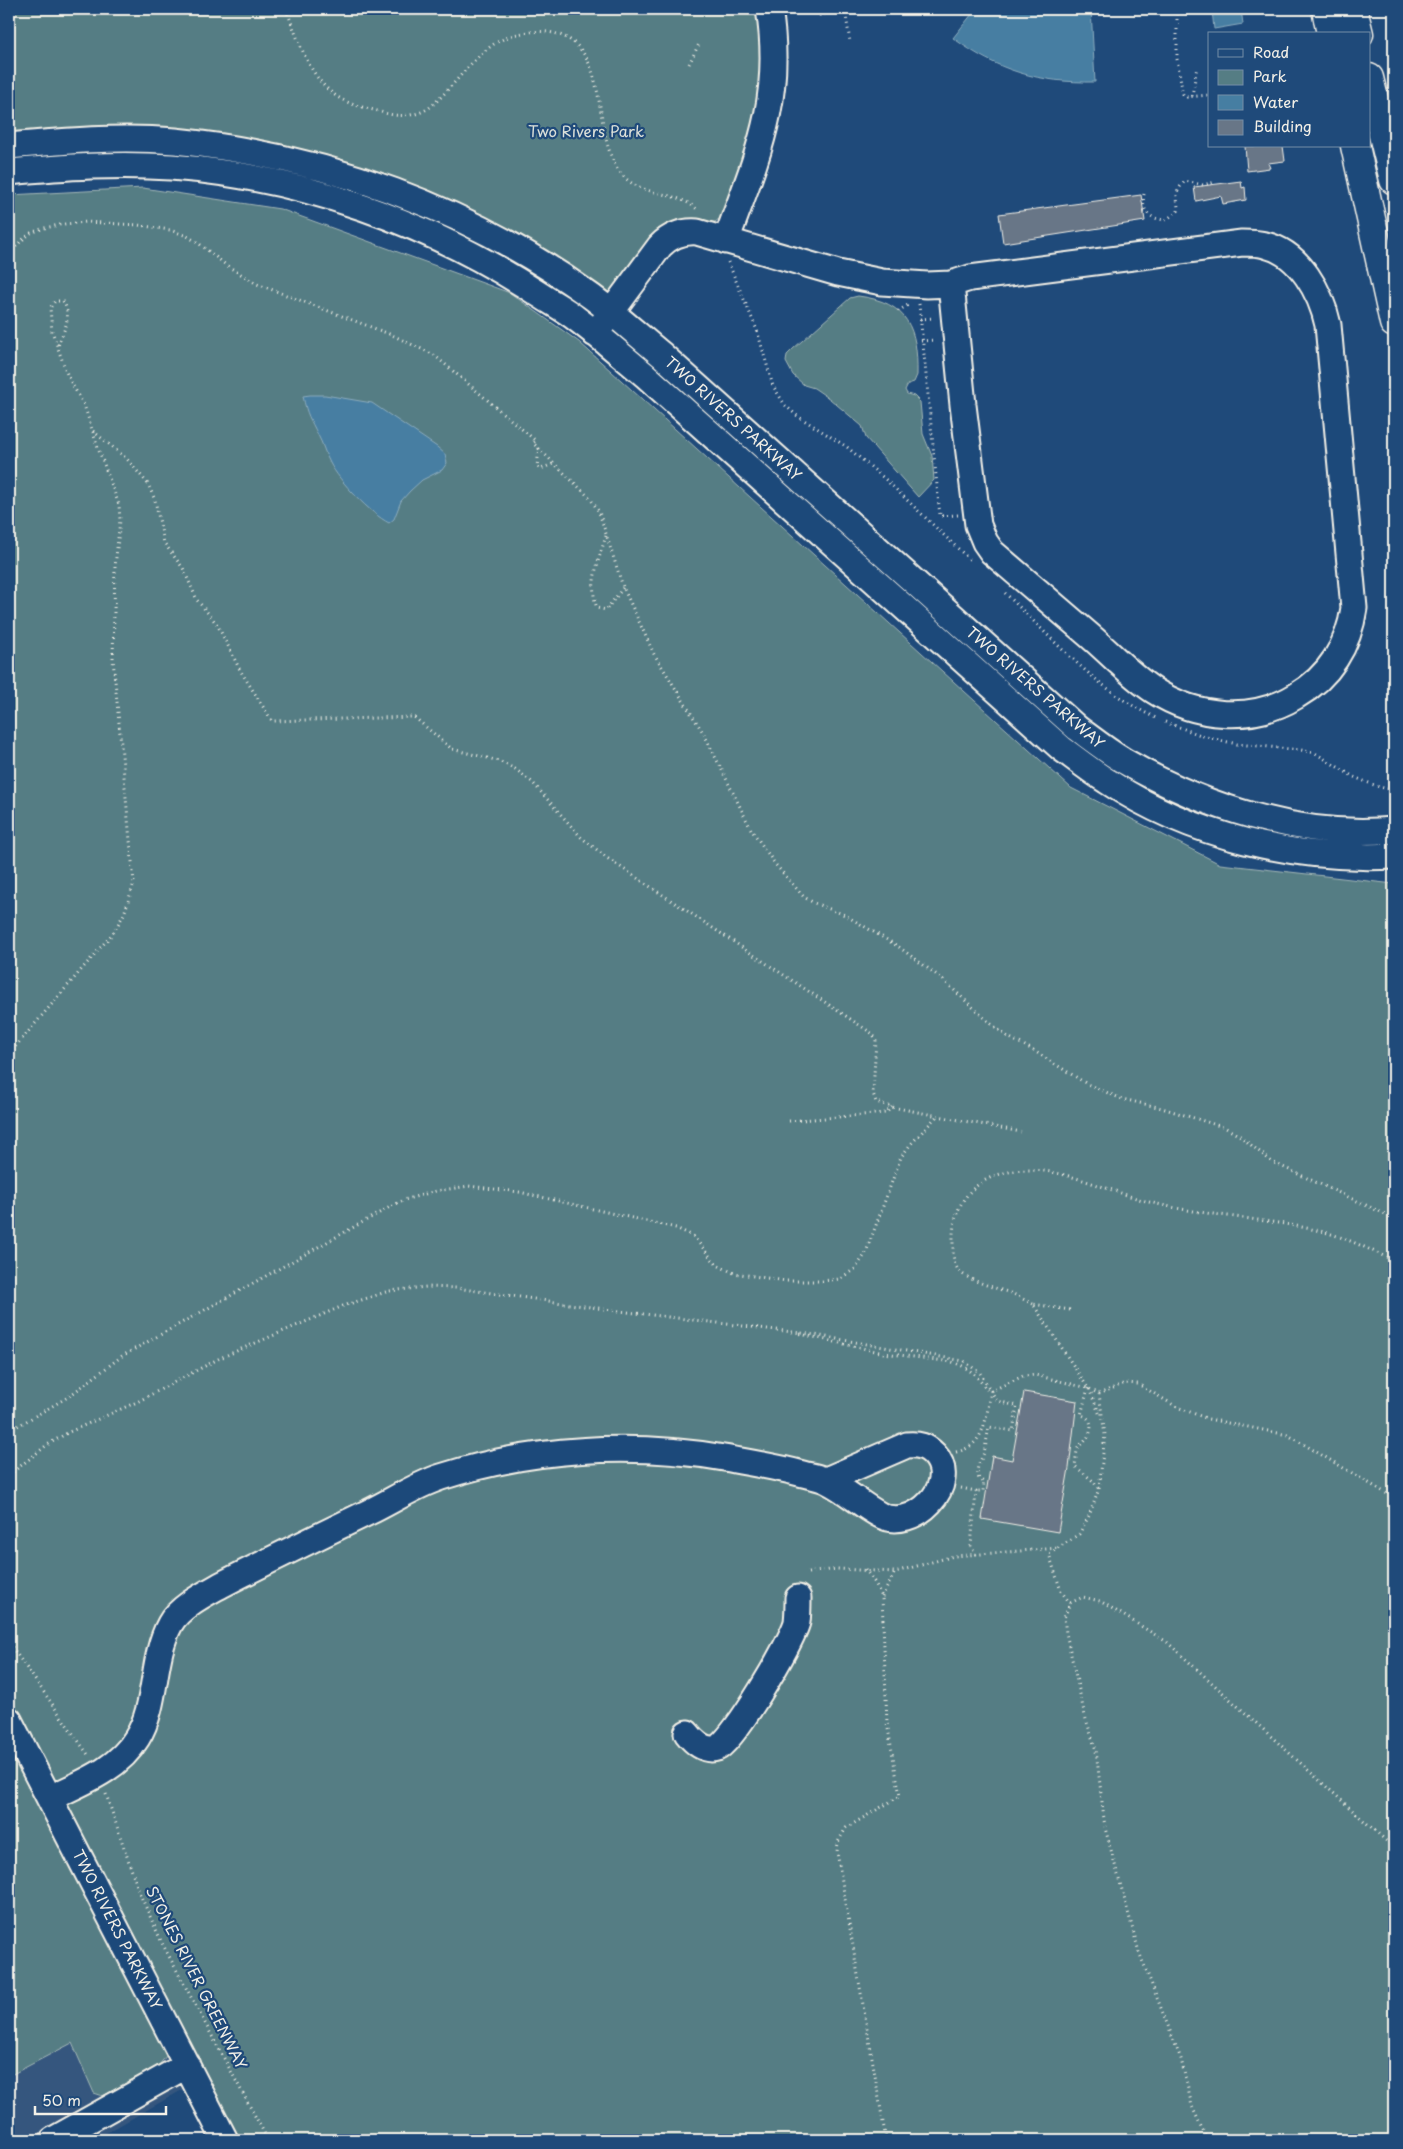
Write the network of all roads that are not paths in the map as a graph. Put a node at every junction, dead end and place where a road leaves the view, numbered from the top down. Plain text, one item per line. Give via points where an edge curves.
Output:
1 (769, 9) edge
2 (1326, 9) edge
3 (1353, 9) edge
4 (1331, 32) edge
5 (1359, 32) edge
6 (1370, 82) edge
7 (9, 146) edge
8 (1356, 148) edge
9 (9, 172) edge
10 (1394, 180) edge
11 (726, 241) junction
12 (952, 284) junction
13 (611, 313) junction
14 (1394, 323) edge
15 (595, 334) junction
16 (1394, 830) edge
17 (1394, 856) edge
18 (826, 1480) dead end
19 (798, 1598) dead end
20 (9, 1720) edge
21 (688, 1733) dead end
22 (50, 1798) junction
23 (187, 2064) junction
24 (53, 2140) edge
25 (225, 2140) edge

1 - 11 street via 774,62 767,124
2 - 4 highway
3 - 5 highway
6 - 10 highway
7 - 13 street, TWO RIVERS PARKWAY via 83,139 174,141 264,153 351,175 436,207 517,248
8 - 14 highway
9 - 15 street, TWO RIVERS PARKWAY via 84,166 172,167 258,179 343,200 426,231 504,271
11 - 12 street via 882,282
11 - 13 street via 692,232 667,239
12 - 12 street via 970,278 1242,243 1267,245 1304,273 1317,292 1328,325 1354,608 1349,632 1339,655 1324,675 1305,691 1280,705 1248,714 1205,711 1182,704 1139,679 992,552 982,537 977,514
13 - 15 street
13 - 16 street, TWO RIVERS PARKWAY via 1077,728 1122,760 1171,787 1223,807 1276,822 1332,829
15 - 17 street, TWO RIVERS PARKWAY via 1060,748 1108,782 1160,810 1214,832 1271,847 1330,856
18 - 22 street via 692,1453 631,1448 523,1456 439,1478 190,1603 170,1623 160,1650 145,1721 137,1739 115,1764
19 - 21 street via 797,1621 791,1638 727,1741 717,1748 707,1749
20 - 22 street, TWO RIVERS PARKWAY
22 - 23 street, TWO RIVERS PARKWAY
23 - 24 street
23 - 25 street, TWO RIVERS PARKWAY

